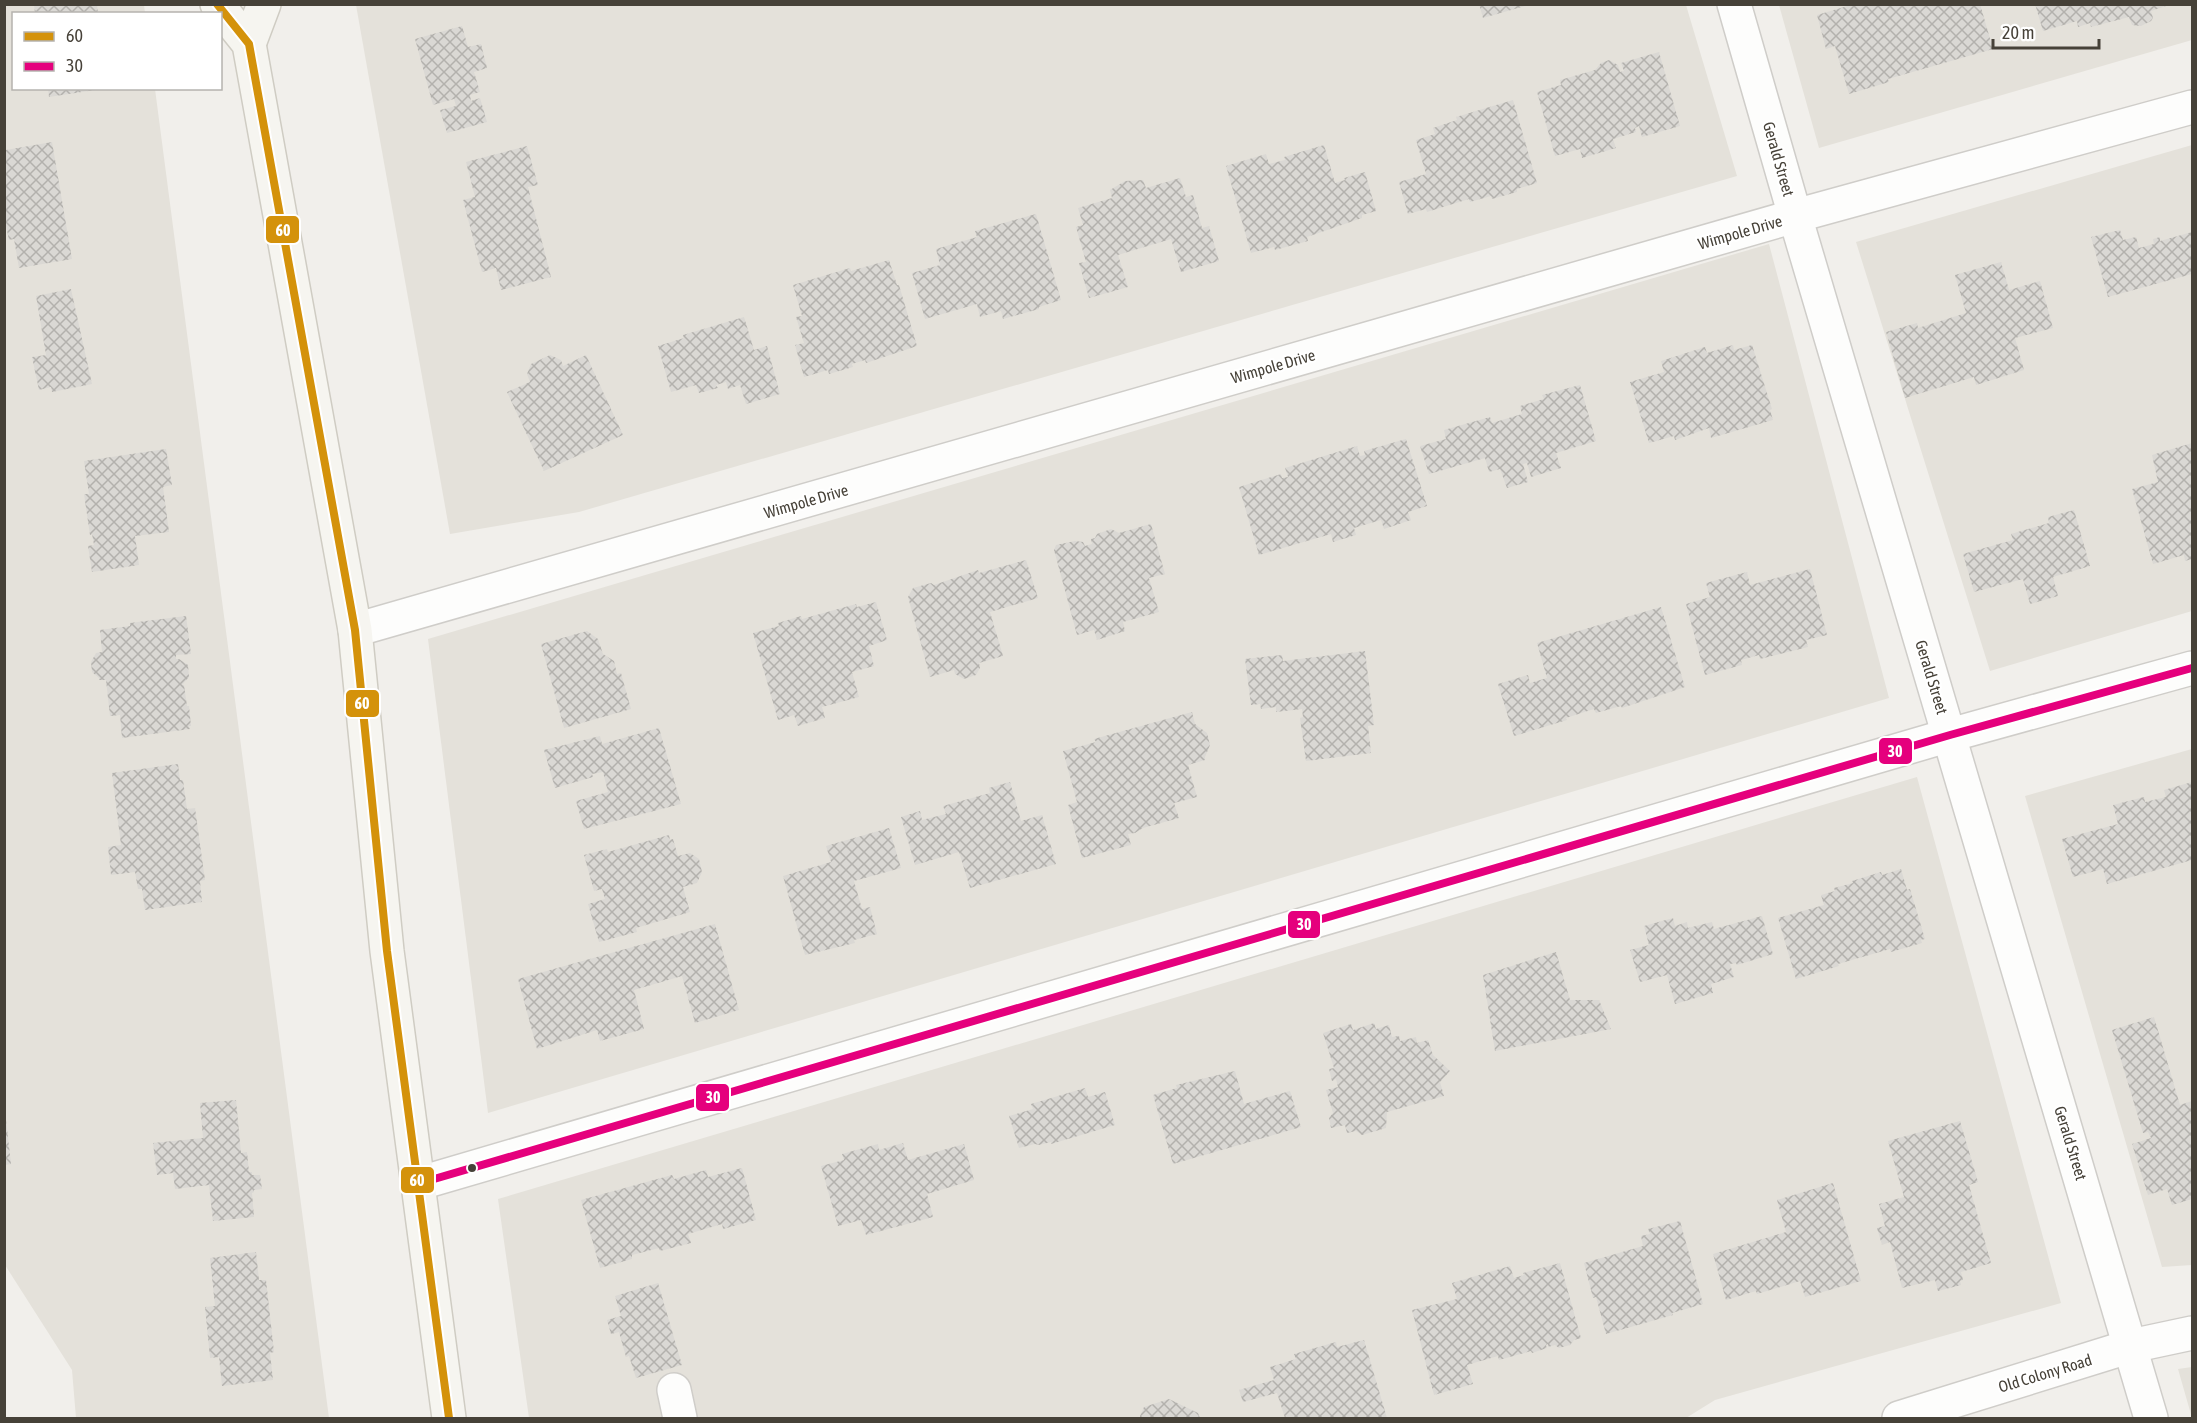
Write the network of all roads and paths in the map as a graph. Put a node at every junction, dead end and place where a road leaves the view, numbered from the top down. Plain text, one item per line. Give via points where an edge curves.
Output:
1 (217, 4) edge
2 (264, 4) edge
3 (1734, 4) edge
4 (249, 44) junction
5 (2193, 107) edge
6 (1795, 216) junction
7 (355, 630) junction
8 (2193, 668) edge
9 (1950, 735) junction
10 (417, 1184) junction
11 (2193, 1333) edge
12 (2131, 1346) junction
13 (449, 1419) edge
14 (1899, 1419) edge
15 (2151, 1419) edge

1 - 4 main road
2 - 4 main road
3 - 6 street, Gerald Street
4 - 7 main road
5 - 6 street, Wimpole Drive
6 - 7 street, Wimpole Drive
6 - 9 street, Gerald Street
7 - 10 main road via 387,951
8 - 9 street
9 - 10 street
9 - 12 street, Gerald Street
10 - 13 main road
11 - 12 street, Old Colony Road
12 - 14 street, Old Colony Road
12 - 15 street, Gerald Street

